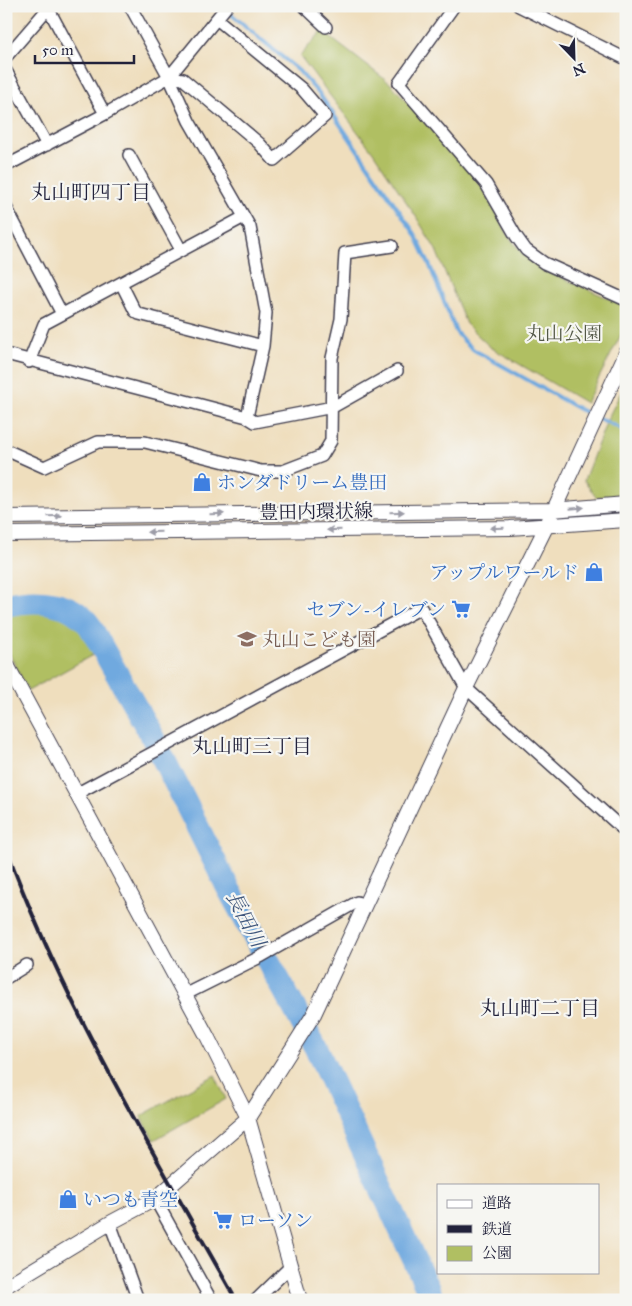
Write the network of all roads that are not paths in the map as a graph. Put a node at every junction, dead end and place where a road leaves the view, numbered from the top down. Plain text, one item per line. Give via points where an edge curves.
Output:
1 (130, 6) edge
2 (304, 6) edge
3 (454, 6) edge
4 (519, 6) edge
5 (48, 7) edge
6 (222, 13) edge
7 (326, 27) dead end
8 (6, 57) edge
9 (626, 59) edge
10 (6, 71) edge
11 (169, 77) junction
12 (105, 114) junction
13 (46, 145) junction
14 (129, 155) dead end
15 (6, 166) edge
16 (6, 207) edge
17 (244, 217) junction
18 (392, 246) dead end
19 (181, 250) junction
20 (121, 283) junction
21 (626, 300) edge
22 (62, 314) junction
23 (263, 346) junction
24 (626, 353) edge
25 (6, 354) edge
26 (29, 362) junction
27 (397, 371) dead end
28 (333, 406) junction
29 (247, 417) junction
30 (6, 450) edge
31 (626, 504) edge
32 (552, 510) junction
33 (6, 517) edge
34 (626, 520) edge
35 (546, 527) junction
36 (6, 534) edge
37 (6, 664) edge
38 (466, 688) junction
39 (76, 794) junction
40 (626, 832) edge
41 (364, 906) junction
42 (27, 965) dead end
43 (6, 978) edge
44 (184, 995) junction
45 (248, 1118) junction
46 (155, 1199) junction
47 (110, 1223) junction
48 (291, 1266) junction
49 (6, 1286) edge
50 (138, 1300) edge
51 (212, 1300) edge
52 (256, 1300) edge
53 (300, 1300) edge

1 - 11 street
2 - 7 street
3 - 21 street via 399,83 486,184 526,250 544,264
4 - 9 street
5 - 8 street
5 - 12 street
6 - 11 street
6 - 11 street via 302,89 325,116 274,160 259,143 183,79
10 - 13 street
11 - 12 street
11 - 17 street via 189,121
12 - 13 street
13 - 15 street
14 - 19 street
16 - 22 street
17 - 19 street
17 - 23 street via 252,237 266,313
18 - 28 street via 345,253 341,319 332,358
19 - 20 street
20 - 22 street
20 - 23 street via 139,314
22 - 26 street via 44,324
23 - 29 street
24 - 32 street
25 - 26 street
26 - 29 street
27 - 28 street
28 - 29 street via 255,422
28 - 30 street via 332,441 326,452 283,471 261,471 145,442 98,442 44,466
32 -> 31 street, 豊田内環状線
33 -> 32 street, 豊田内環状線
32 - 35 street
34 - 35 street, 豊田内環状線
35 -> 36 street, 豊田内環状線
35 - 38 street
37 - 39 street
38 - 39 street via 421,608
38 - 40 street
38 - 41 street
39 - 44 street
41 - 44 street via 357,902 262,956
41 - 45 street via 310,1020
42 - 43 street
44 - 45 street
45 - 46 street
45 - 48 street
46 - 47 street
46 - 51 street
47 - 49 street
47 - 50 street
48 - 52 street
48 - 53 street

